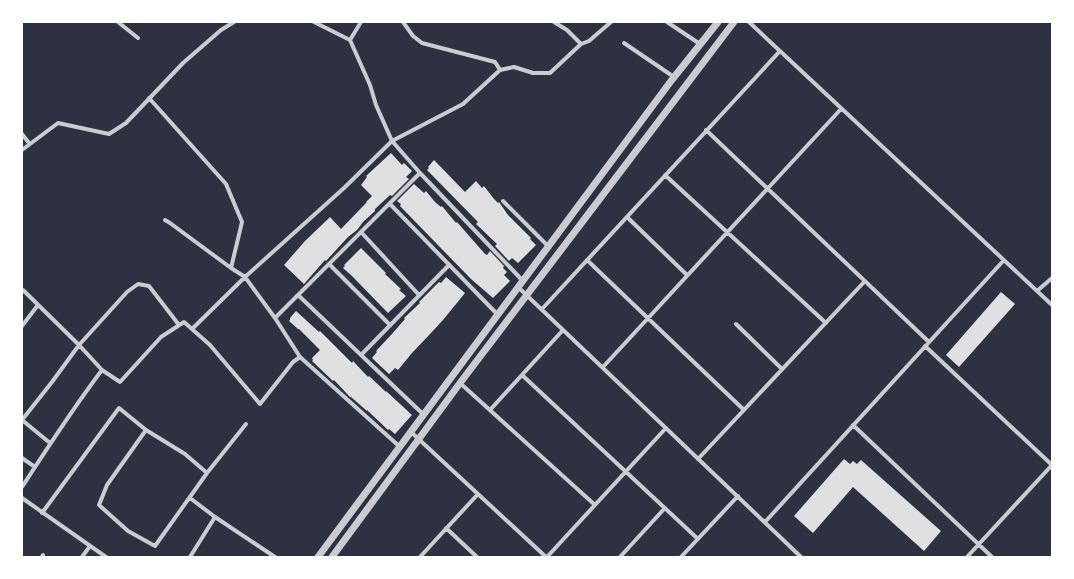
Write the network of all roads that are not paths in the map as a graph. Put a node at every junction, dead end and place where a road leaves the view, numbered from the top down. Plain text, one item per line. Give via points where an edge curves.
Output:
1 (118, 22) edge
2 (234, 22) edge
3 (314, 22) edge
4 (360, 22) edge
5 (402, 22) edge
6 (554, 22) edge
7 (611, 22) edge
8 (667, 22) edge
9 (718, 22) edge
10 (734, 22) edge
11 (749, 22) edge
12 (138, 38) dead end
13 (350, 40) junction
14 (624, 43) dead end
15 (581, 44) junction
16 (700, 44) junction
17 (780, 51) junction
18 (500, 70) junction
19 (674, 77) junction
20 (149, 98) junction
21 (841, 109) junction
22 (706, 130) junction
23 (22, 134) edge
24 (392, 141) junction
25 (29, 144) junction
26 (22, 150) edge
27 (420, 173) junction
28 (666, 175) junction
29 (768, 188) junction
30 (503, 201) dead end
31 (390, 204) junction
32 (627, 217) junction
33 (165, 220) dead end
34 (361, 232) junction
35 (727, 232) junction
36 (548, 246) junction
37 (587, 260) junction
38 (1004, 260) junction
39 (329, 264) junction
40 (449, 265) junction
41 (231, 268) junction
42 (688, 275) junction
43 (245, 277) junction
44 (1052, 278) edge
45 (523, 281) junction
46 (865, 281) junction
47 (518, 287) junction
48 (22, 290) edge
49 (1037, 291) junction
50 (298, 295) junction
51 (419, 295) junction
52 (527, 295) junction
53 (38, 305) junction
54 (1052, 305) edge
55 (542, 309) junction
56 (498, 315) junction
57 (275, 318) junction
58 (648, 318) junction
59 (826, 323) junction
60 (180, 324) junction
61 (736, 324) dead end
62 (390, 325) junction
63 (22, 326) edge
64 (192, 329) junction
65 (563, 330) junction
66 (929, 342) junction
67 (80, 345) junction
68 (925, 346) junction
69 (361, 355) junction
70 (300, 357) junction
71 (602, 367) junction
72 (782, 369) junction
73 (102, 370) junction
74 (522, 375) junction
75 (460, 383) junction
76 (490, 410) junction
77 (744, 410) junction
78 (424, 415) junction
79 (22, 420) edge
80 (246, 424) dead end
81 (853, 425) junction
82 (666, 428) junction
83 (146, 430) junction
84 (411, 432) junction
85 (419, 439) junction
86 (50, 443) junction
87 (400, 447) junction
88 (22, 458) edge
89 (698, 459) junction
90 (1052, 465) edge
91 (35, 467) junction
92 (626, 471) junction
93 (207, 473) junction
94 (22, 487) edge
95 (478, 494) junction
96 (738, 496) junction
97 (22, 498) edge
98 (190, 498) junction
99 (595, 505) junction
100 (665, 508) junction
101 (42, 513) junction
102 (215, 517) junction
103 (765, 522) junction
104 (446, 528) junction
105 (698, 539) junction
106 (978, 544) junction
107 (90, 546) junction
108 (320, 556) edge
109 (82, 557) edge
110 (106, 557) edge
111 (190, 557) edge
112 (275, 557) edge
113 (332, 557) edge
114 (420, 557) edge
115 (477, 557) edge
116 (546, 557) edge
117 (620, 557) edge
118 (681, 557) edge
119 (802, 557) edge
120 (967, 557) edge
121 (992, 557) edge

1 - 12 street
2 - 20 street via 183,63
3 - 13 street
4 - 13 street
5 - 18 street via 413,36 422,42 495,62
6 - 15 street via 567,30
7 - 15 street via 589,41
8 - 16 street
9 - 16 street
10 - 52 street
11 - 17 street
13 - 24 street
14 - 19 street
15 - 18 street via 550,73 533,73 514,67
16 - 19 street
17 - 21 street
17 - 22 street
18 - 24 street via 462,104
19 - 36 street
20 - 25 street via 126,123 109,134 58,123
20 - 41 street via 226,184 242,222
21 - 29 street
21 - 38 street
22 - 28 street
22 - 29 street
23 - 25 street
24 - 27 street
24 - 43 street
25 - 26 street
27 - 31 street
27 - 45 street
28 - 32 street
28 - 35 street
29 - 35 street
29 - 46 street
30 - 36 street
31 - 34 street
31 - 40 street
32 - 37 street
32 - 42 street
33 - 41 street
34 - 39 street
34 - 51 street
35 - 42 street
35 - 59 street
36 - 45 street
37 - 55 street
37 - 58 street
38 - 49 street
38 - 66 street
39 - 50 street
39 - 62 street
40 - 51 street
40 - 56 street
41 - 43 street
42 - 58 street
43 - 57 street
43 - 64 street
44 - 49 street
45 - 47 street
46 - 59 street
46 - 66 street
47 - 52 street
47 - 56 street
48 - 53 street
49 - 54 street
50 - 57 street
50 - 69 street
51 - 62 street
52 - 55 street
52 - 75 street
53 - 63 street
53 - 67 street
55 - 65 street
56 - 78 street
57 - 70 street
58 - 71 street
58 - 77 street
59 - 72 street
60 - 64 street via 184,322
60 - 67 street via 149,286 138,284 127,292
60 - 73 street via 160,337 120,382
61 - 72 street
62 - 69 street
64 - 70 street via 210,345 260,404 292,362
65 - 71 street
65 - 74 street
66 - 68 street
67 - 73 street
67 - 79 street
68 - 81 street
68 - 90 street
69 - 78 street
70 - 87 street
71 - 82 street
72 - 77 street
73 - 86 street
74 - 76 street
74 - 92 street
75 - 76 street
75 - 85 street
76 - 99 street
77 - 89 street
78 - 84 street
79 - 86 street
80 - 93 street
81 - 103 street
81 - 106 street
82 - 89 street
82 - 92 street
83 - 93 street via 186,454
83 - 98 street via 106,485 99,505 128,531 155,546
83 - 101 street via 119,408
84 - 85 street
84 - 87 street
85 - 95 street
85 - 113 street
86 - 91 street
87 - 108 street
88 - 91 street
89 - 96 street
90 - 106 street
91 - 94 street
92 - 99 street
92 - 100 street
93 - 98 street
95 - 104 street
95 - 116 street
96 - 103 street
96 - 105 street
97 - 101 street
98 - 102 street
99 - 116 street
100 - 105 street
100 - 117 street
101 - 107 street
102 - 111 street
102 - 112 street
103 - 119 street
104 - 114 street
104 - 115 street
105 - 118 street
106 - 120 street
106 - 121 street
107 - 109 street
107 - 110 street

